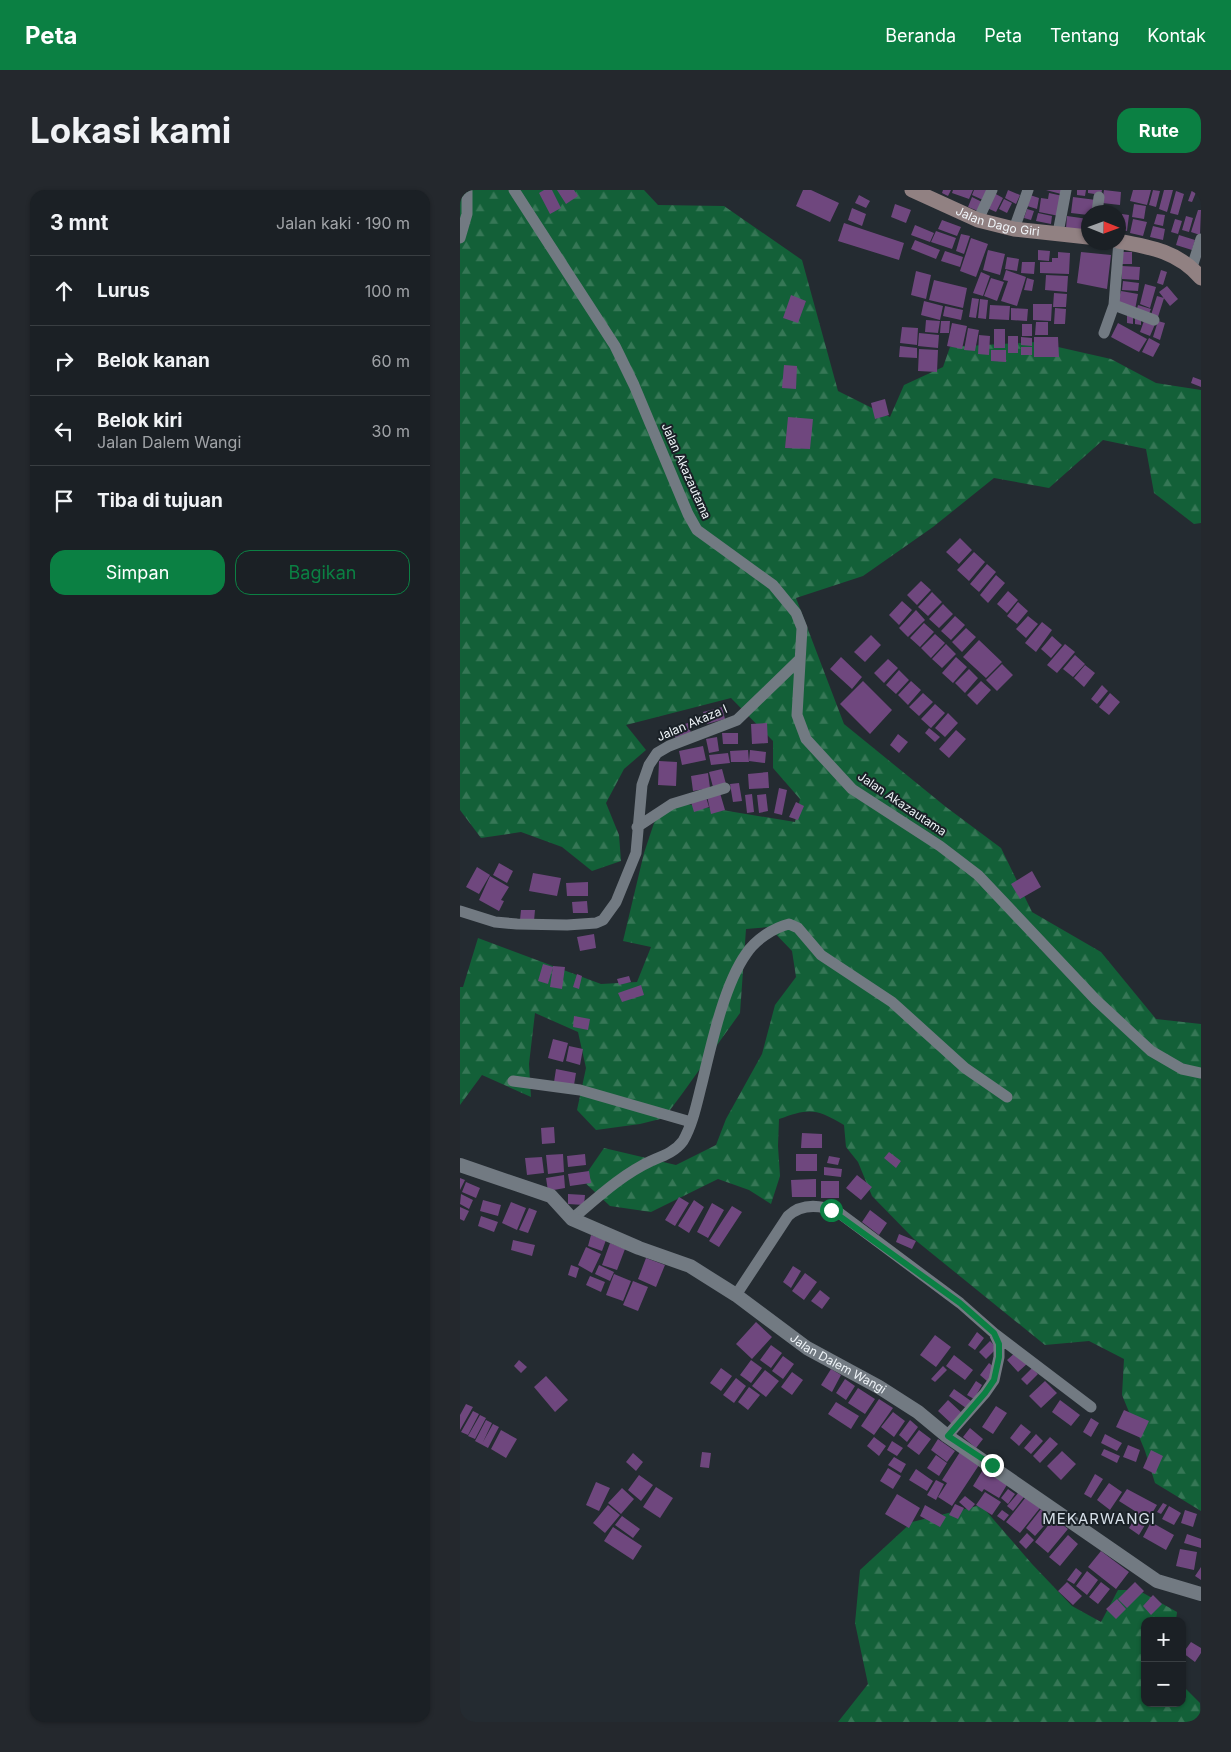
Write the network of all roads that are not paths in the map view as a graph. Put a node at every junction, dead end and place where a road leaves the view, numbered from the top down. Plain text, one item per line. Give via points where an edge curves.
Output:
1 (467, 190) edge
2 (514, 190) edge
3 (912, 190) edge
4 (992, 190) edge
5 (1028, 190) edge
6 (1066, 190) edge
7 (1099, 197) dead end
8 (1098, 205) edge
9 (978, 220) junction
10 (1014, 229) junction
11 (1058, 233) junction
12 (1081, 235) edge
13 (460, 238) edge
14 (1201, 239) edge
15 (1126, 242) edge
16 (1118, 250) edge
17 (1196, 272) edge
18 (1114, 305) junction
19 (1154, 320) dead end
20 (1104, 333) dead end
21 (800, 659) junction
22 (725, 788) dead end
23 (637, 827) junction
24 (460, 911) edge
25 (1201, 1073) edge
26 (512, 1081) dead end
27 (1008, 1097) dead end
28 (691, 1122) junction
29 (460, 1164) edge
30 (572, 1219) junction
31 (736, 1295) junction
32 (994, 1333) junction
33 (1091, 1407) dead end
34 (948, 1436) junction
35 (1201, 1594) edge

1 - 13 street via 467,214
2 - 21 street, Jalan Akazautama via 615,346 697,530 773,585 796,613 802,628
3 - 9 main road, Jalan Dago Giri
4 - 9 street
5 - 10 street
6 - 11 street
7 - 8 street
9 - 10 main road, Jalan Dago Giri
10 - 11 main road, Jalan Dago Giri
11 - 12 main road, Jalan Dago Giri
14 - 17 street
15 - 17 main road via 1162,250
16 - 18 street
18 - 19 street
18 - 20 street
21 - 23 street, Jalan Akaza I via 737,720 657,753 642,785
21 - 25 street, Jalan Akazautama via 797,715 806,739 852,789 940,846 978,875 1096,1000 1151,1051 1182,1069
22 - 23 street via 672,804
23 - 24 street, Jalan Akaza I via 636,853 616,902 603,920 568,925 517,924 495,922
26 - 28 street via 580,1090
27 - 28 street via 965,1068 892,1002 821,955 798,928 789,924 766,934 746,953 733,978 708,1054
28 - 30 street via 683,1141 674,1151 630,1171
29 - 30 street, Jalan Dalem Wangi via 552,1196
30 - 31 street, Jalan Dalem Wangi via 690,1266
31 - 32 street via 788,1216 795,1209 818,1207 838,1212 960,1303
31 - 34 street, Jalan Dalem Wangi via 807,1348 879,1386
32 - 33 street
32 - 34 street via 999,1344 999,1357 994,1380
34 - 35 street, Jalan Dalem Wangi via 1157,1580

